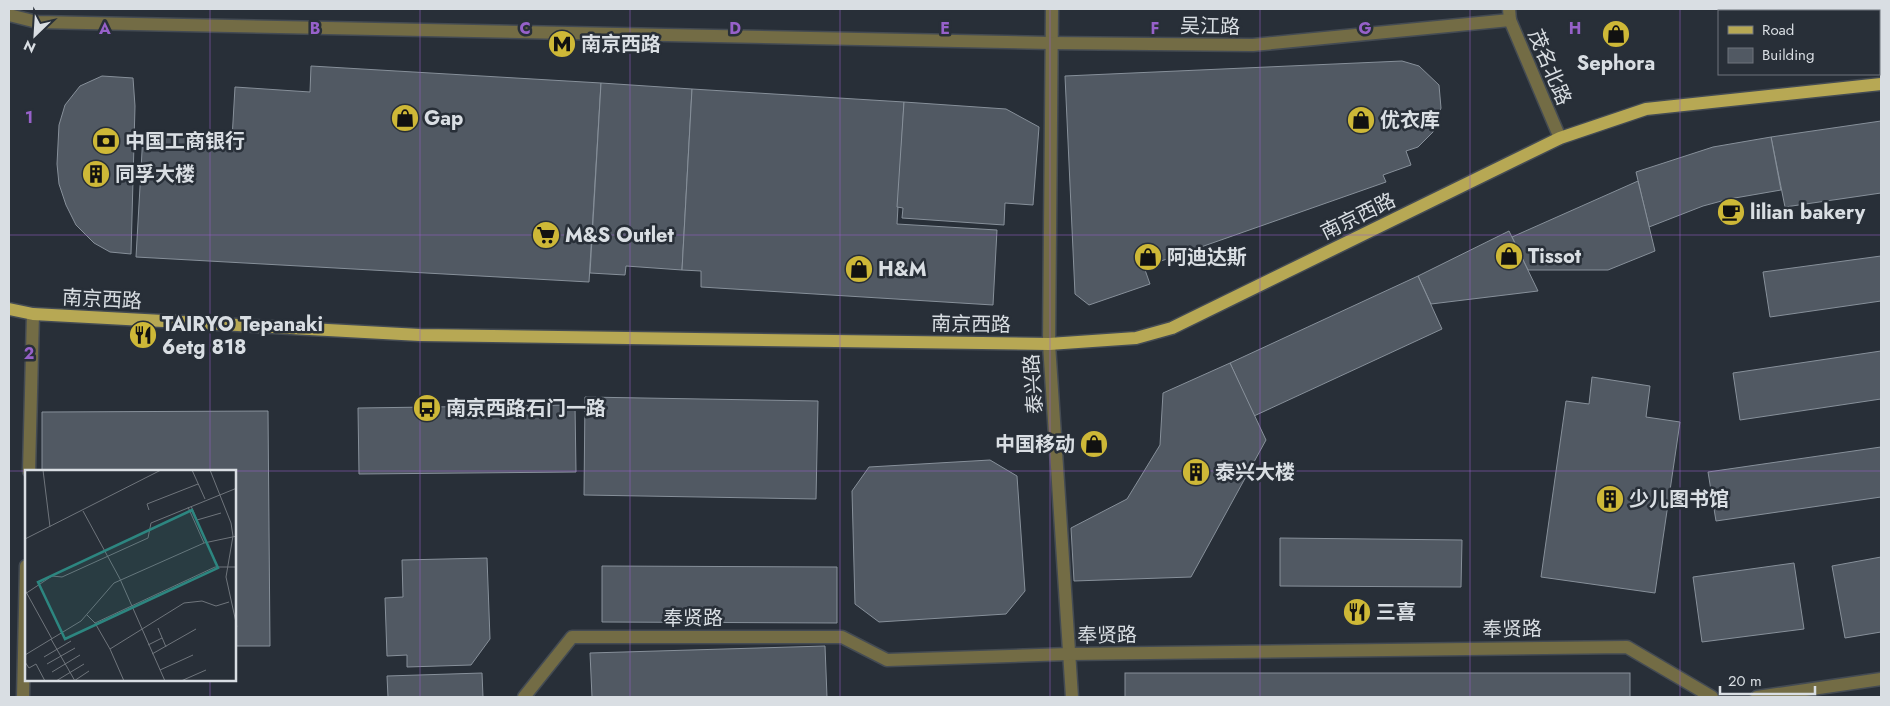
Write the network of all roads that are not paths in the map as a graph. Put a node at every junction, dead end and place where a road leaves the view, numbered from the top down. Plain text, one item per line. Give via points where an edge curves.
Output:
1 (1052, 9) edge
2 (1509, 14) edge
3 (9, 15) edge
4 (1050, 43) junction
5 (1881, 84) edge
6 (1560, 138) junction
7 (9, 309) edge
8 (33, 314) junction
9 (1050, 344) junction
10 (29, 470) edge
11 (25, 610) edge
12 (1069, 654) junction
13 (1881, 679) edge
14 (23, 697) edge
15 (524, 697) edge
16 (1072, 697) edge
17 (1712, 697) edge
18 (1757, 697) edge

1 - 4 street, 泰兴路
2 - 4 street, 吴江路 via 1253,46
2 - 6 street, 茂名北路
3 - 4 street, 吴江路 via 37,22
4 - 9 street, 泰兴路
5 - 6 main road, 南京西路 via 1646,110
6 - 9 main road, 南京西路 via 1172,328 1136,338
7 - 8 main road, 南京西路
8 - 9 main road, 南京西路 via 420,335
8 - 10 street
9 - 12 street, 泰兴路
11 - 14 street
12 - 15 street, 奉贤路 via 887,660 842,637 572,637
12 - 16 street, 泰兴路
12 - 17 street, 奉贤路 via 1626,647
13 - 18 street

